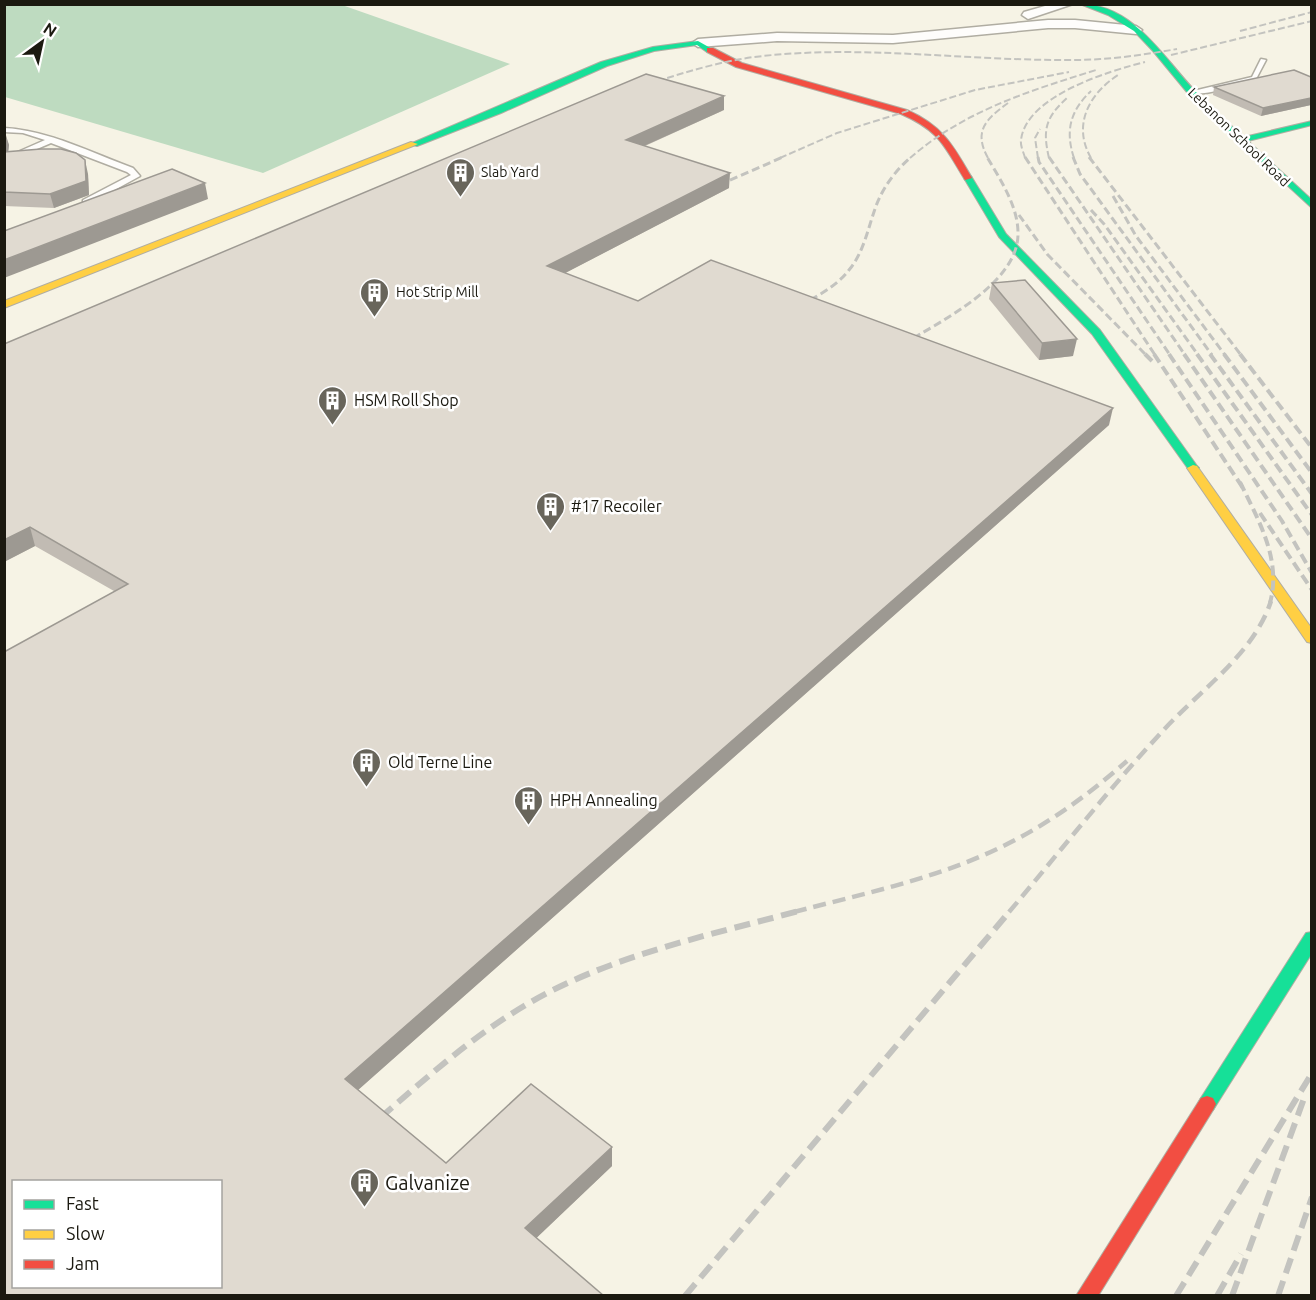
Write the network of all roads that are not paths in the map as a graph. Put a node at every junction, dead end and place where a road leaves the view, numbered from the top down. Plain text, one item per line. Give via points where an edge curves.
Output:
1 (1067, 4) edge
2 (1083, 4) edge
3 (1113, 9) edge
4 (1136, 30) junction
5 (962, 33) junction
6 (698, 43) junction
7 (1263, 60) dead end
8 (1191, 92) junction
9 (1311, 123) edge
10 (4, 130) edge
11 (51, 140) junction
12 (1242, 140) junction
13 (4, 161) edge
14 (1311, 205) edge
15 (76, 206) edge
16 (4, 305) edge
17 (1311, 639) edge
18 (1311, 938) edge
19 (1086, 1296) edge

1 - 5 street
2 - 3 street, Lebanon School Road
3 - 4 street, Lebanon School Road
4 - 5 street via 1066,24
4 - 8 street, Lebanon School Road
5 - 6 street via 893,39 777,38
6 - 16 street via 653,49 604,64 498,111
6 - 17 street via 739,65 904,112 940,133 1002,235 1096,332
7 - 8 lane via 1254,78
8 - 12 street, Lebanon School Road
9 - 12 street
10 - 11 lane via 24,131
11 - 13 lane
11 - 15 lane via 130,170 136,176
12 - 14 street, Lebanon School Road
18 - 19 street

